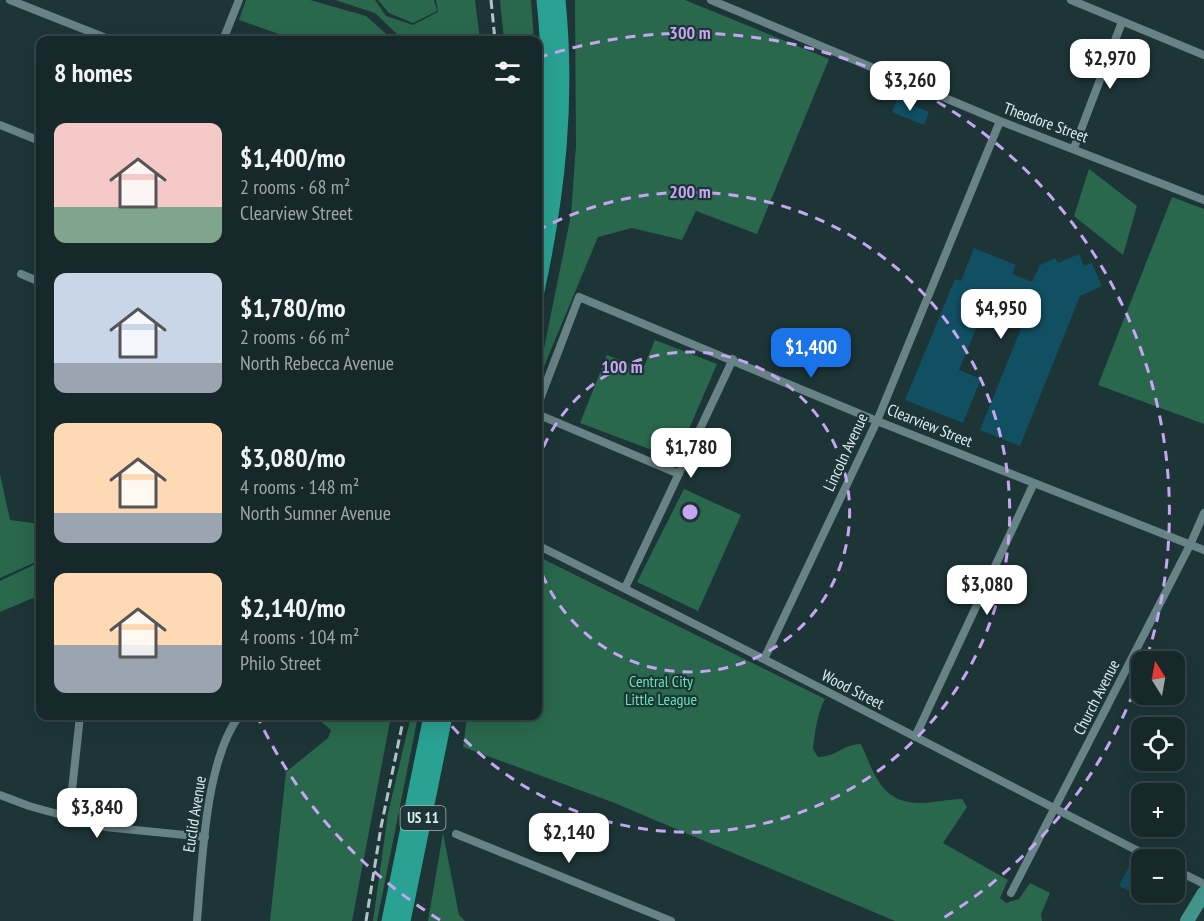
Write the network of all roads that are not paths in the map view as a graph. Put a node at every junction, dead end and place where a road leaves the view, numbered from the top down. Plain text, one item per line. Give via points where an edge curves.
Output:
1 (10, 0) edge
2 (239, 0) edge
3 (544, 0) edge
4 (558, 0) edge
5 (1071, 0) edge
6 (716, 1) edge
7 (1122, 22) junction
8 (101, 36) edge
9 (225, 36) edge
10 (1204, 55) edge
11 (1000, 121) junction
12 (0, 125) edge
13 (36, 139) edge
14 (1074, 148) junction
15 (542, 180) edge
16 (1204, 200) edge
17 (542, 265) edge
18 (21, 274) dead end
19 (36, 280) edge
20 (733, 359) junction
21 (542, 394) edge
22 (542, 416) edge
23 (877, 421) junction
24 (679, 474) junction
25 (1034, 483) junction
26 (1204, 513) edge
27 (1190, 545) junction
28 (542, 547) edge
29 (1204, 550) edge
30 (625, 588) junction
31 (764, 659) junction
32 (80, 720) edge
33 (237, 720) edge
34 (430, 720) edge
35 (444, 720) edge
36 (915, 736) junction
37 (0, 795) edge
38 (1056, 808) junction
39 (69, 818) junction
40 (456, 834) dead end
41 (205, 837) junction
42 (1135, 849) edge
43 (1185, 874) edge
44 (1204, 884) edge
45 (1011, 893) dead end
46 (1204, 893) edge
47 (197, 921) edge
48 (389, 921) edge
49 (403, 921) edge
50 (671, 921) edge
51 (1187, 921) edge

1 - 8 street
2 - 9 street
3 - 15 highway via 549,101
4 - 17 highway via 563,74 561,141
5 - 7 street
6 - 11 street, Theodore Street
7 - 10 street
7 - 14 street
11 - 14 street, Theodore Street
11 - 23 street, Lincoln Avenue
12 - 13 street
14 - 16 street, Theodore Street
18 - 19 street
20 - 21 street, Clearview Street via 579,297
20 - 23 street, Clearview Street
20 - 24 street
22 - 24 street
23 - 25 street, Clearview Street
23 - 31 street, Lincoln Avenue
24 - 30 street
25 - 27 street, Clearview Street
25 - 36 street
26 - 27 street, Church Avenue
27 - 29 street, Clearview Street
27 - 38 street, Church Avenue
28 - 30 street, Wood Street
30 - 31 street, Wood Street
31 - 36 street, Wood Street
32 - 39 street
33 - 41 street, Euclid Avenue via 212,784
34 - 48 highway, US 11
35 - 49 highway, US 11
36 - 38 street, Wood Street
37 - 39 street
38 - 42 street, Wood Street
38 - 45 street, Church Avenue
39 - 41 street via 105,827
40 - 50 street
41 - 47 street, Euclid Avenue
43 - 44 street
46 - 51 main road

